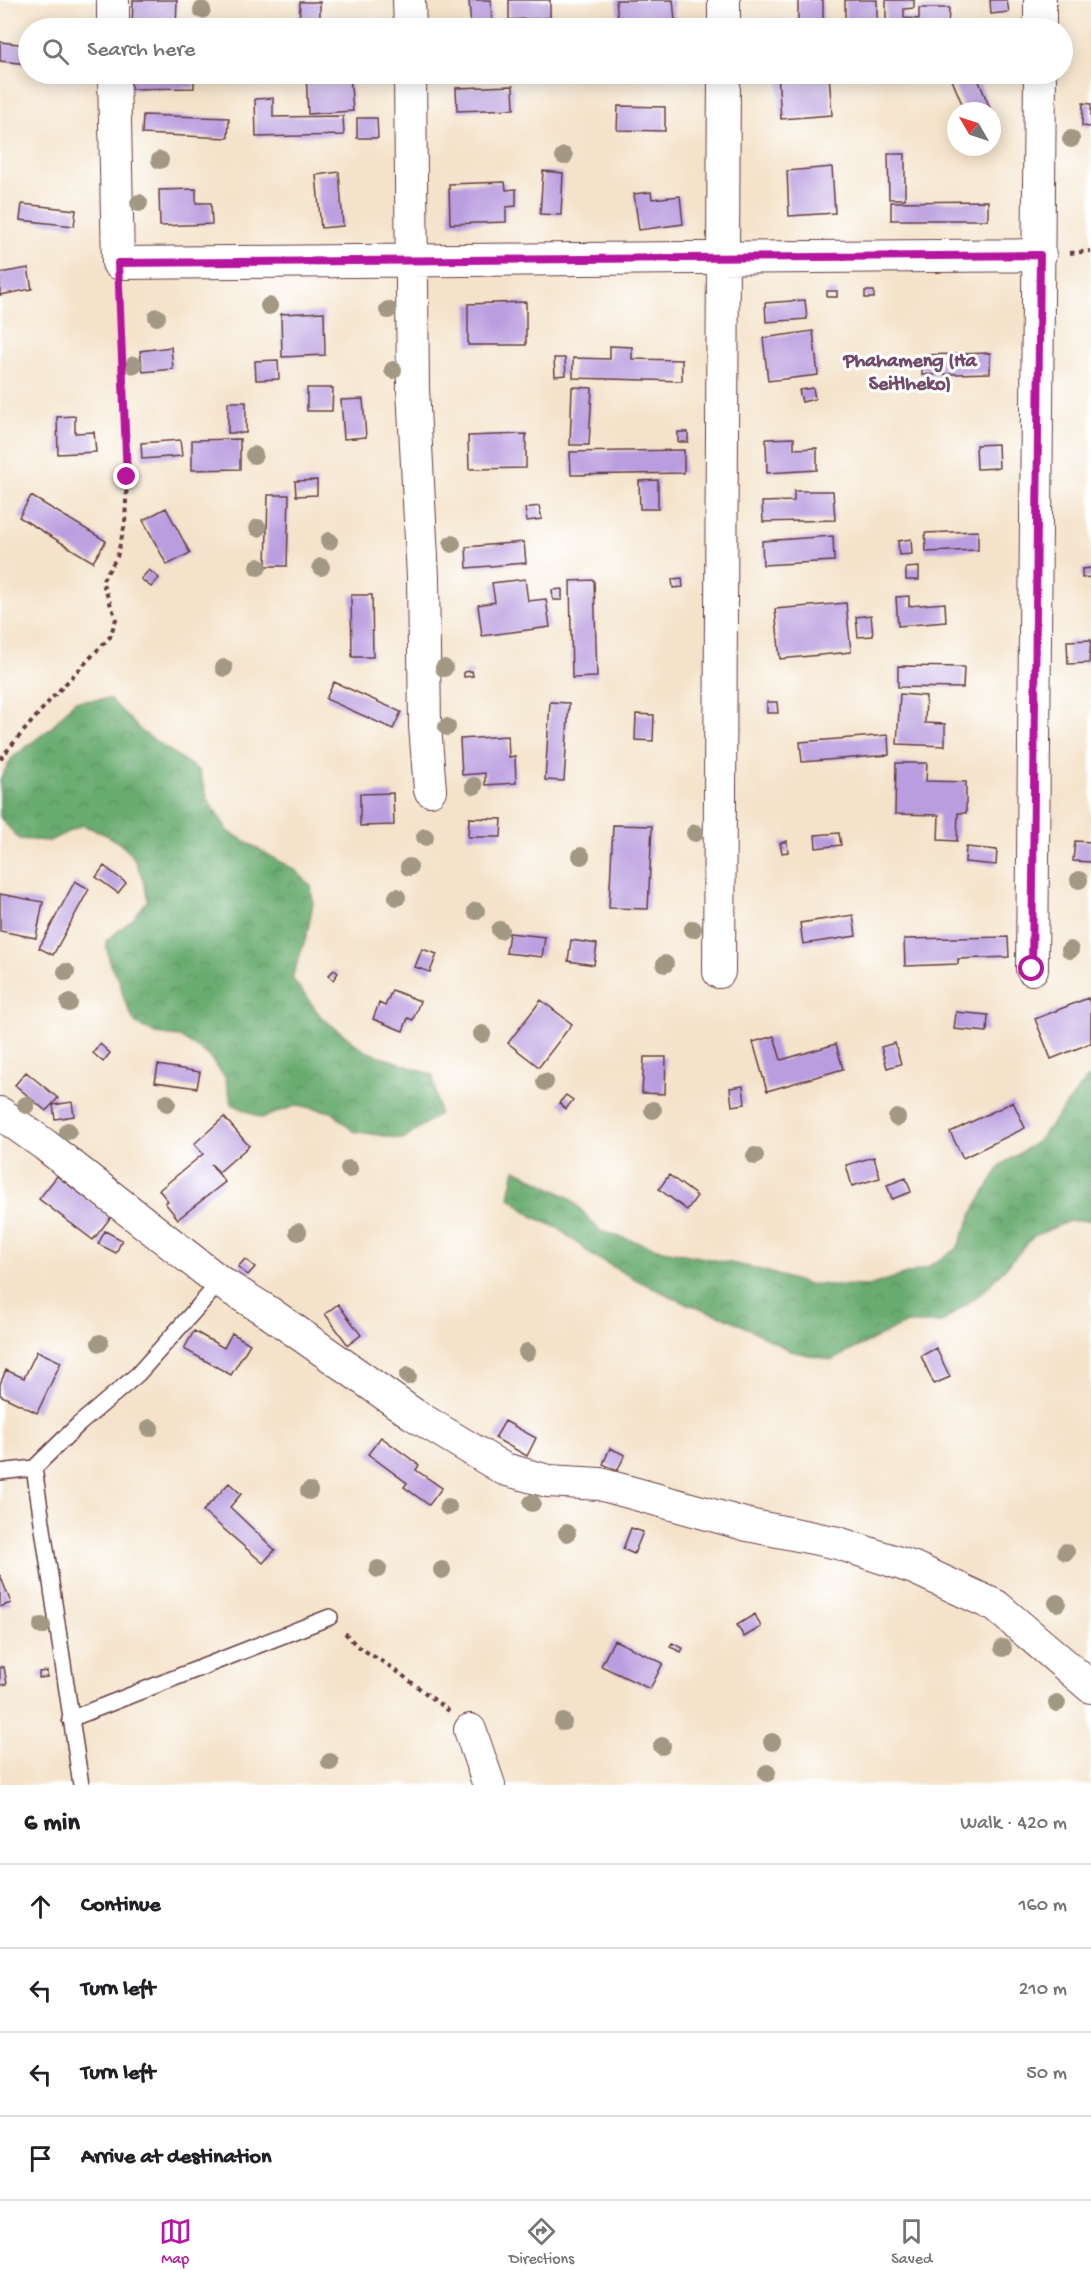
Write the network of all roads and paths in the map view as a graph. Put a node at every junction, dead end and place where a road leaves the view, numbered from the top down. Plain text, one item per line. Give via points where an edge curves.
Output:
1 (112, 0) edge
2 (409, 0) edge
3 (724, 0) edge
4 (1040, 0) edge
5 (113, 18) edge
6 (410, 18) edge
7 (724, 18) edge
8 (1040, 18) edge
9 (114, 84) edge
10 (410, 84) edge
11 (724, 84) edge
12 (1040, 84) edge
13 (1040, 255) junction
14 (725, 257) junction
15 (413, 261) junction
16 (118, 263) junction
17 (0, 759) edge
18 (430, 790) dead end
19 (1032, 969) dead end
20 (719, 972) dead end
21 (0, 1113) edge
22 (220, 1282) junction
23 (34, 1468) junction
24 (0, 1472) edge
25 (330, 1617) joint
26 (1091, 1687) edge
27 (70, 1719) junction
28 (470, 1730) joint
29 (81, 1785) edge
30 (489, 1785) edge

1 - 5 street
2 - 6 street
3 - 7 street
4 - 8 street
9 - 16 street
10 - 15 street
11 - 14 street
12 - 13 street
13 - 14 street
13 - 19 street
14 - 15 street
14 - 20 street
15 - 16 street
15 - 18 street via 413,389
16 - 17 path via 126,512 117,557 102,581 116,619 110,637
21 - 22 street
22 - 23 lane via 138,1374
22 - 26 street via 414,1414 504,1469 548,1481 600,1484 748,1525 838,1543 914,1568 996,1606
23 - 24 lane
23 - 27 lane
25 - 27 lane
25 - 28 path via 357,1646 412,1682
27 - 29 lane
28 - 30 street

